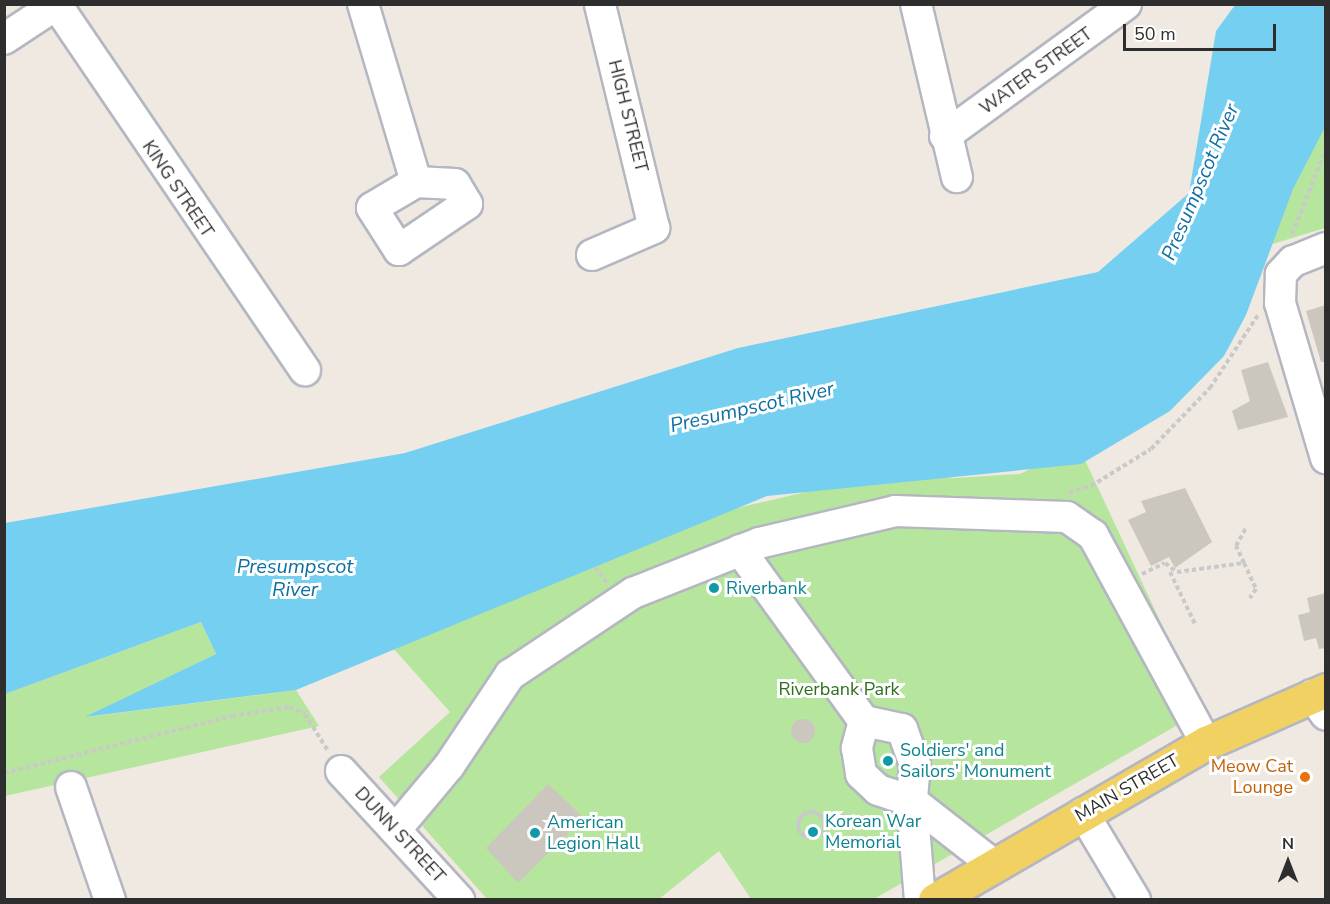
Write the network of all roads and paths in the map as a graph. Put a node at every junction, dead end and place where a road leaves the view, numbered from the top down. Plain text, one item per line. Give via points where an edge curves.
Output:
1 (363, 4) edge
2 (600, 4) edge
3 (916, 4) edge
4 (1126, 4) edge
5 (56, 5) edge
6 (4, 39) edge
7 (945, 136) junction
8 (411, 168) dead end
9 (957, 177) dead end
10 (1326, 248) edge
11 (592, 255) dead end
12 (305, 371) dead end
13 (1326, 458) edge
14 (1246, 528) dead end
15 (740, 550) junction
16 (1165, 563) dead end
17 (1244, 563) junction
18 (595, 567) dead end
19 (1169, 571) junction
20 (610, 586) dead end
21 (1250, 598) dead end
22 (1195, 624) dead end
23 (1321, 700) edge
24 (864, 721) junction
25 (1206, 743) junction
26 (341, 771) dead end
27 (70, 787) dead end
28 (912, 801) junction
29 (1083, 813) junction
30 (864, 820) dead end
31 (824, 821) junction
32 (397, 828) junction
33 (994, 865) junction
34 (455, 898) edge
35 (110, 900) edge
36 (920, 900) edge
37 (935, 900) edge
38 (1134, 900) edge

1 - 8 street
2 - 11 street, HIGH STREET via 654,228
3 - 7 street
4 - 7 street, WATER STREET
5 - 6 street
5 - 12 street, KING STREET
7 - 9 street
10 - 13 street via 1293,261 1281,274 1280,303
14 - 17 path via 1236,546
15 - 24 street
15 - 25 street via 895,511 1067,518 1093,536
15 - 32 street via 633,593 510,675 449,766
16 - 19 path
17 - 19 path
17 - 21 path via 1256,589
18 - 20 path
19 - 22 path
23 - 25 main road, MAIN STREET
24 - 28 street via 857,748 861,774 878,790
24 - 28 street via 902,729 915,764
25 - 29 main road, MAIN STREET
26 - 32 street, DUNN STREET
27 - 35 street
28 - 33 street
28 - 36 street
29 - 33 main road, MAIN STREET
29 - 38 street
30 - 31 path via 844,815
31 - 31 path via 807,812 798,827 804,837 817,838
32 - 34 street, DUNN STREET
33 - 37 main road, MAIN STREET

